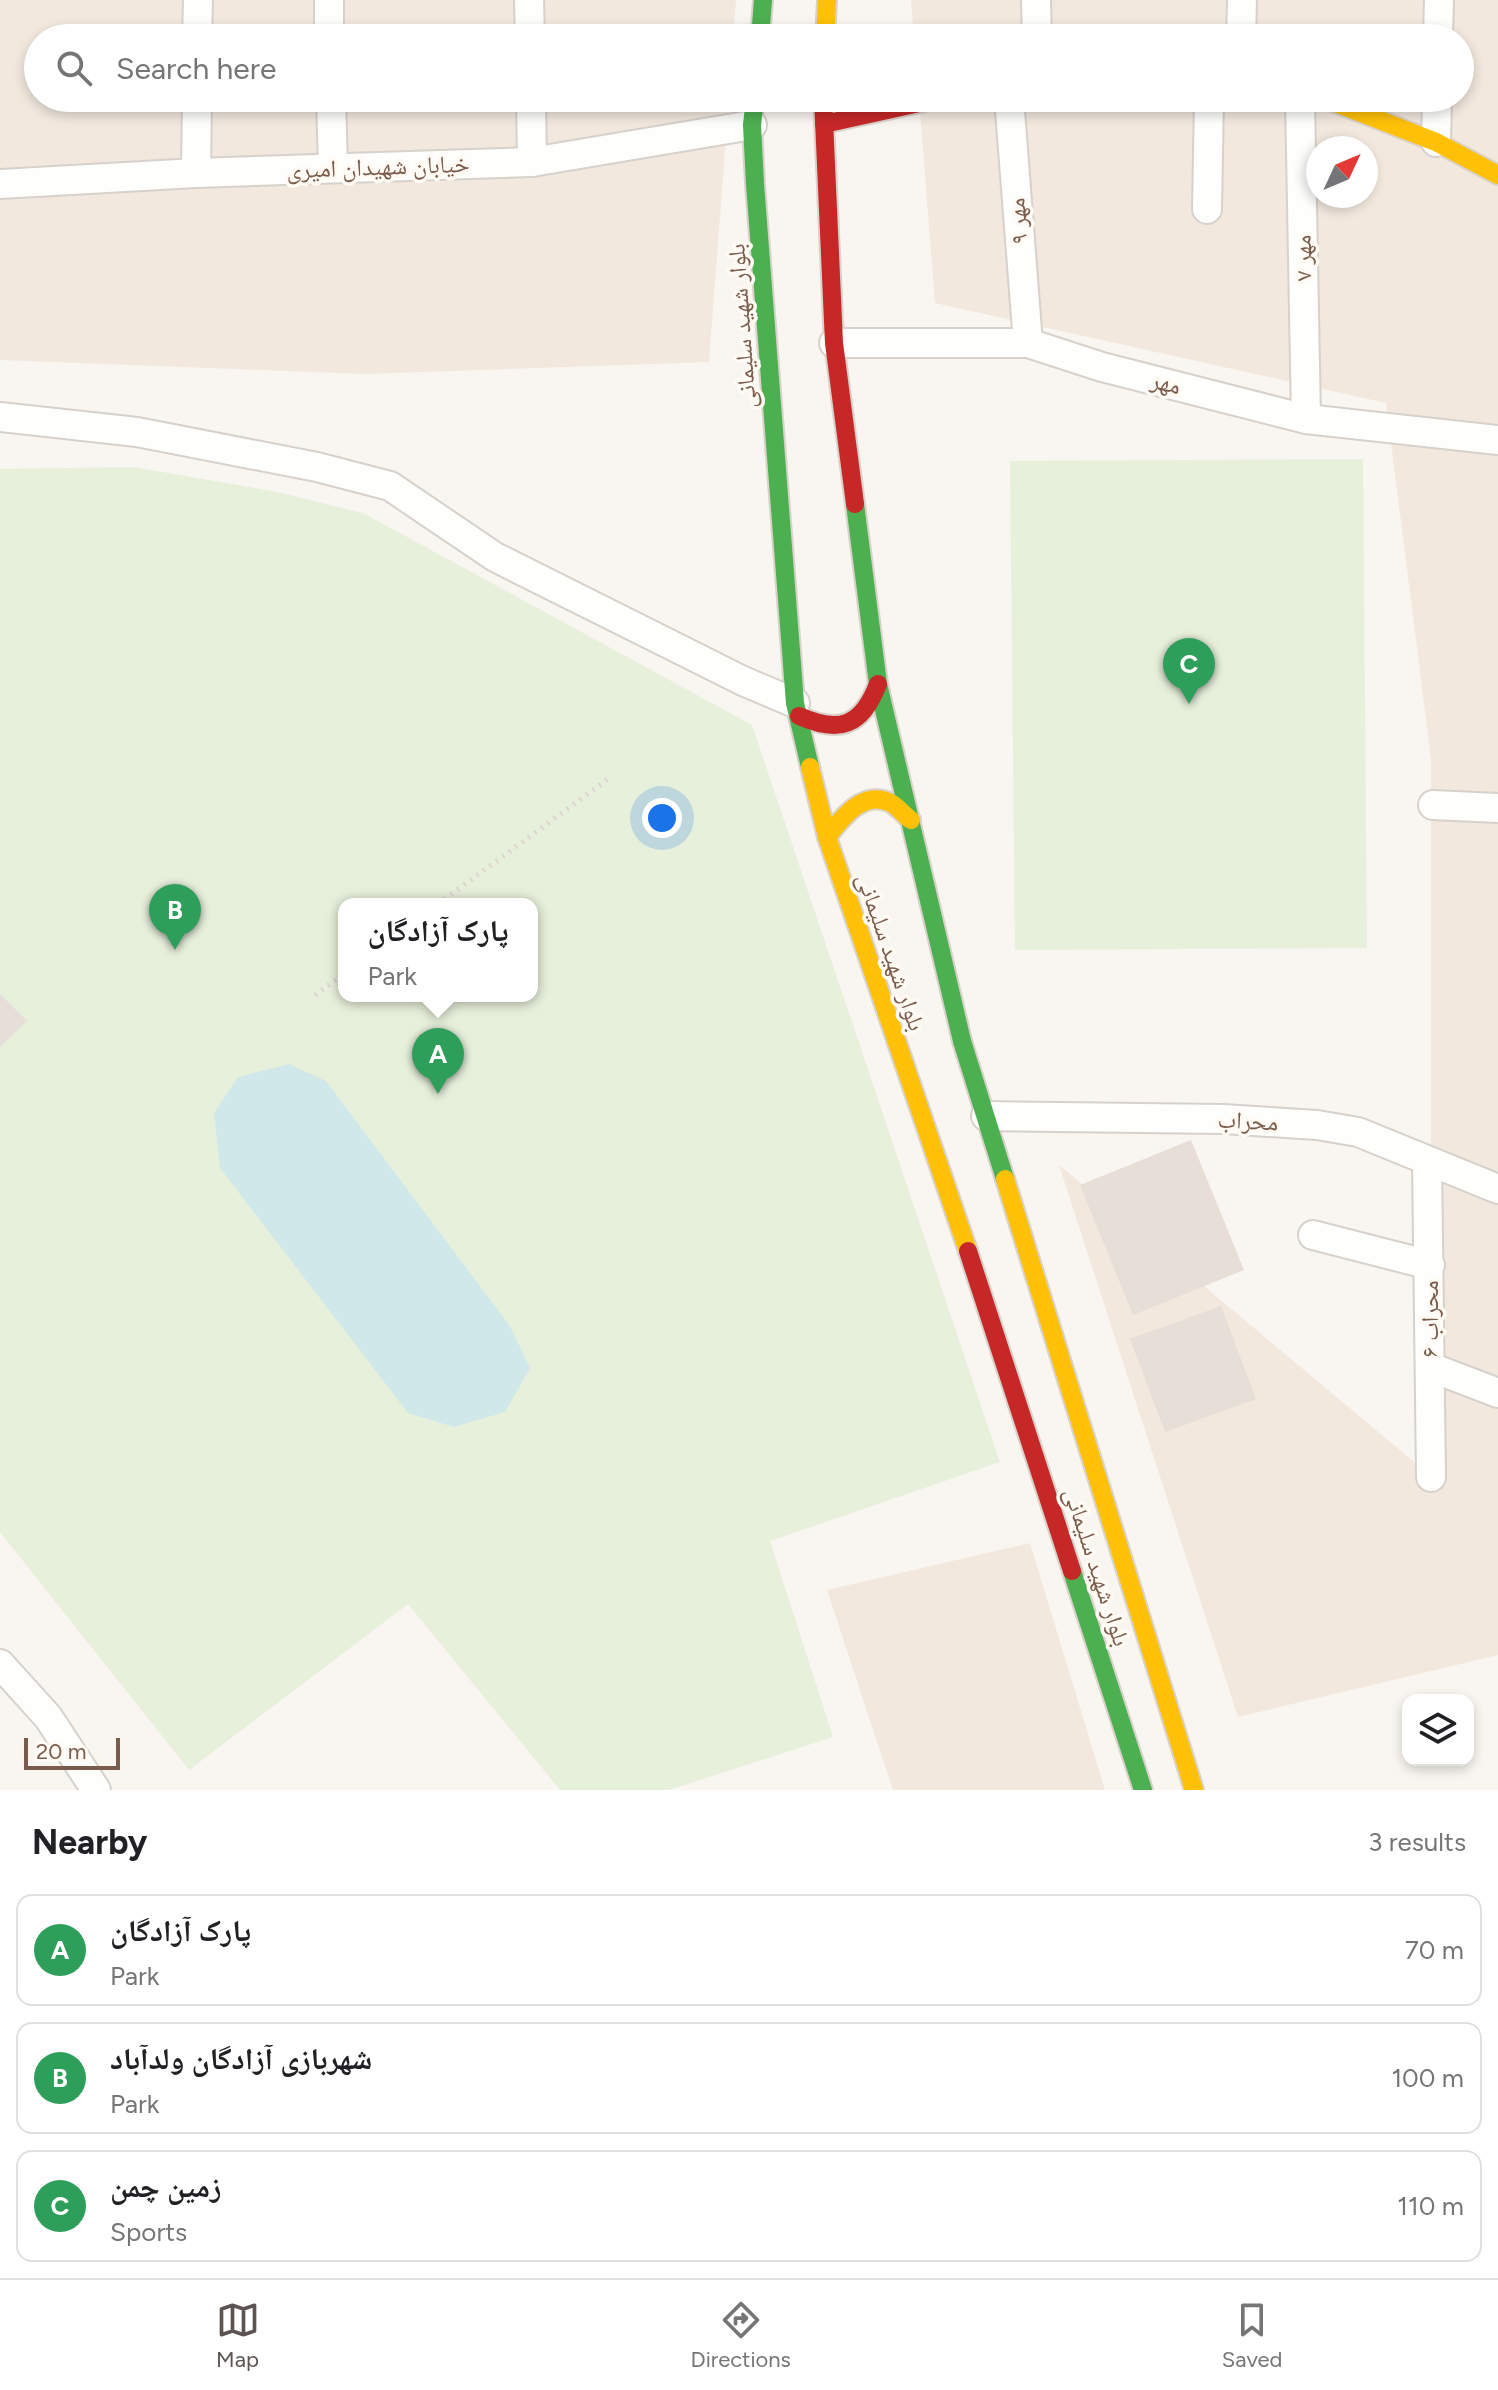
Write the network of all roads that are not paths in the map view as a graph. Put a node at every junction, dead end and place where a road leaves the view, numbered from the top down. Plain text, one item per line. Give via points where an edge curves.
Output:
1 (198, 0) edge
2 (329, 0) edge
3 (529, 0) edge
4 (763, 0) edge
5 (827, 0) edge
6 (1036, 0) edge
7 (1242, 0) edge
8 (1439, 0) edge
9 (197, 24) edge
10 (329, 24) edge
11 (530, 24) edge
12 (761, 24) edge
13 (826, 24) edge
14 (1037, 24) edge
15 (1241, 24) edge
16 (1438, 24) edge
17 (197, 112) edge
18 (331, 112) edge
19 (531, 112) edge
20 (754, 112) edge
21 (824, 112) edge
22 (878, 112) edge
23 (1010, 112) edge
24 (1209, 112) edge
25 (1300, 112) edge
26 (1359, 112) edge
27 (1437, 112) edge
28 (824, 124) junction
29 (1436, 142) junction
30 (532, 162) junction
31 (333, 168) junction
32 (196, 173) junction
33 (1498, 175) edge
34 (0, 184) edge
35 (1207, 209) dead end
36 (834, 343) junction
37 (1028, 343) junction
38 (0, 417) edge
39 (1306, 419) junction
40 (1498, 440) edge
41 (878, 684) junction
42 (797, 710) junction
43 (1433, 805) dead end
44 (1498, 808) edge
45 (911, 820) junction
46 (827, 837) junction
47 (986, 1116) junction
48 (1427, 1161) junction
49 (1498, 1189) edge
50 (1313, 1235) dead end
51 (1430, 1265) junction
52 (1430, 1367) junction
53 (1498, 1393) edge
54 (1431, 1477) dead end
55 (0, 1664) edge
56 (96, 1790) edge
57 (1143, 1790) edge
58 (1194, 1790) edge

1 - 9 street
2 - 10 street
3 - 11 street
4 - 12 main road
5 - 13 main road
6 - 14 street
7 - 15 street
8 - 16 street
17 - 32 street
18 - 31 street
19 - 30 street
20 - 30 street, خیابان شهیدان امیری
20 - 42 main road, بلوار شهید سلیمانی
21 - 28 main road, بلوار شهید سلیمانی
22 - 28 main road
23 - 37 street, مهر ۹
24 - 35 street
25 - 39 street, مهر ۷
26 - 29 main road
27 - 29 street
28 - 36 main road, بلوار شهید سلیمانی
29 - 33 main road
30 - 31 street, خیابان شهیدان امیری
31 - 32 street, خیابان شهیدان امیری
32 - 34 street, خیابان شهیدان امیری
36 - 37 street, مهر
36 - 41 main road, بلوار شهید سلیمانی
37 - 39 street, مهر
38 - 42 street via 137,432 390,486 495,557
39 - 40 street, مهر
41 - 42 main road via 872,703 858,718 839,726 818,726
41 - 45 main road, بلوار شهید سلیمانی
42 - 46 main road, بلوار شهید سلیمانی
43 - 44 street
45 - 46 main road via 889,802 868,801 849,808
45 - 47 main road, بلوار شهید سلیمانی via 962,1041
46 - 57 main road, بلوار شهید سلیمانی
47 - 48 street, محراب via 1317,1125 1358,1132
47 - 58 main road, بلوار شهید سلیمانی
48 - 49 street, محراب
48 - 51 street, محراب ۶
50 - 51 street
51 - 52 street, محراب ۶
52 - 53 street
52 - 54 street, محراب ۶
55 - 56 street via 48,1717

